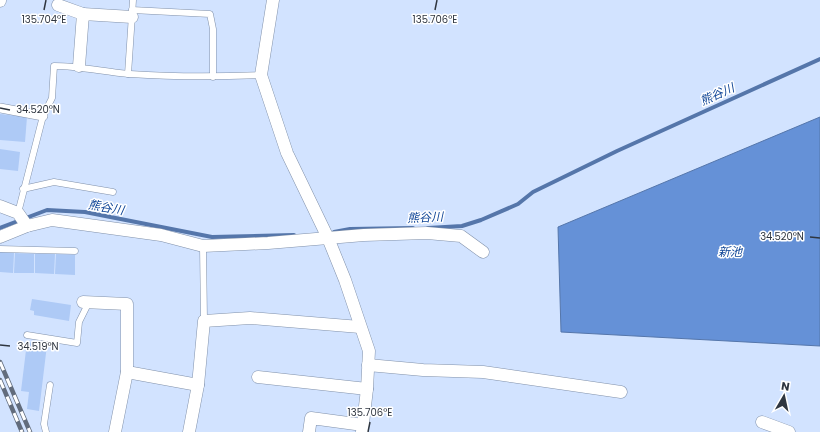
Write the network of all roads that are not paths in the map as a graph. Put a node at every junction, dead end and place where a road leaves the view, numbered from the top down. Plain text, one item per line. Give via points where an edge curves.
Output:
1 (133, 0) edge
2 (273, 0) edge
3 (58, 3) edge
4 (132, 13) junction
5 (83, 14) junction
6 (79, 66) junction
7 (128, 74) junction
8 (261, 75) junction
9 (213, 77) junction
10 (0, 108) edge
11 (43, 116) junction
12 (23, 189) junction
13 (113, 192) dead end
14 (0, 206) edge
15 (18, 213) junction
16 (27, 226) junction
17 (0, 237) edge
18 (328, 238) junction
19 (204, 246) junction
20 (0, 249) edge
21 (75, 252) dead end
22 (483, 252) dead end
23 (86, 302) joint
24 (204, 321) junction
25 (360, 327) junction
26 (27, 335) dead end
27 (368, 365) junction
28 (128, 372) junction
29 (258, 377) dead end
30 (50, 385) dead end
31 (198, 385) junction
32 (367, 389) junction
33 (621, 392) dead end
34 (762, 422) dead end
35 (363, 428) edge
36 (46, 432) edge
37 (115, 432) edge
38 (189, 432) edge
39 (309, 432) edge
40 (788, 432) edge

1 - 4 lane
2 - 8 street
3 - 5 street
4 - 5 street
4 - 7 lane
4 - 9 lane via 210,14 213,29
5 - 6 street
6 - 7 lane
6 - 11 lane via 54,66 52,98
7 - 9 lane
8 - 9 lane
8 - 18 street via 287,153
10 - 11 street
11 - 12 lane
12 - 13 lane via 54,182
12 - 15 lane
14 - 15 street
15 - 16 street
16 - 17 street
16 - 19 street via 52,220 161,235
18 - 19 street
18 - 22 street via 427,234 461,236
18 - 25 street
19 - 24 lane
20 - 21 lane
23 - 26 lane via 79,322 77,343
23 - 28 street via 127,304
24 - 25 street via 250,318
24 - 31 street
25 - 27 street via 369,351
27 - 32 street
27 - 33 street via 483,372
28 - 31 street
28 - 37 street
29 - 32 street
30 - 36 lane via 44,424
31 - 38 street
32 - 35 street
34 - 40 street
35 - 39 street via 311,418

